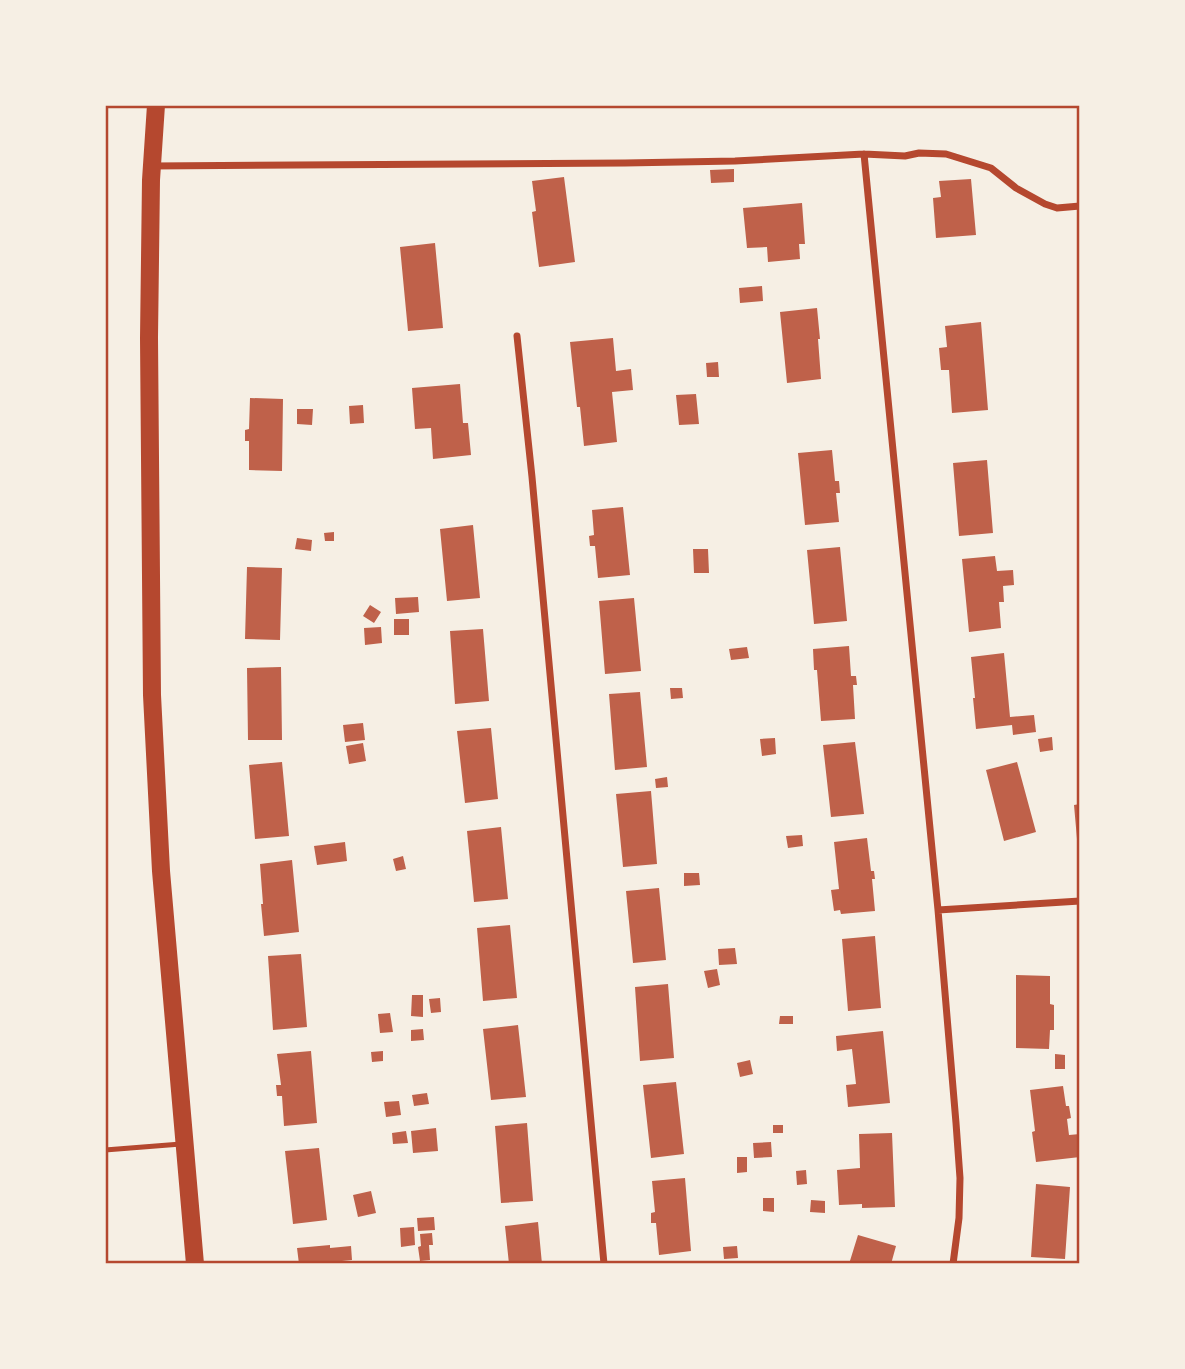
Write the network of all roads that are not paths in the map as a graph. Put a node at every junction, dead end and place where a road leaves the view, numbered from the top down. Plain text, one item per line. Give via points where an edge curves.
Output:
1 (156, 105) edge
2 (864, 154) junction
3 (152, 166) junction
4 (1080, 206) edge
5 (517, 335) dead end
6 (1080, 901) edge
7 (938, 910) junction
8 (184, 1144) junction
9 (105, 1150) edge
10 (195, 1264) edge
11 (604, 1264) edge
12 (953, 1264) edge

1 - 3 main road
2 - 3 street via 680,162
2 - 4 street via 946,153 991,168 1045,204
2 - 7 street
3 - 8 main road via 152,695 161,871
5 - 11 street
6 - 7 street
7 - 12 street via 960,1178
8 - 9 lane
8 - 10 main road

